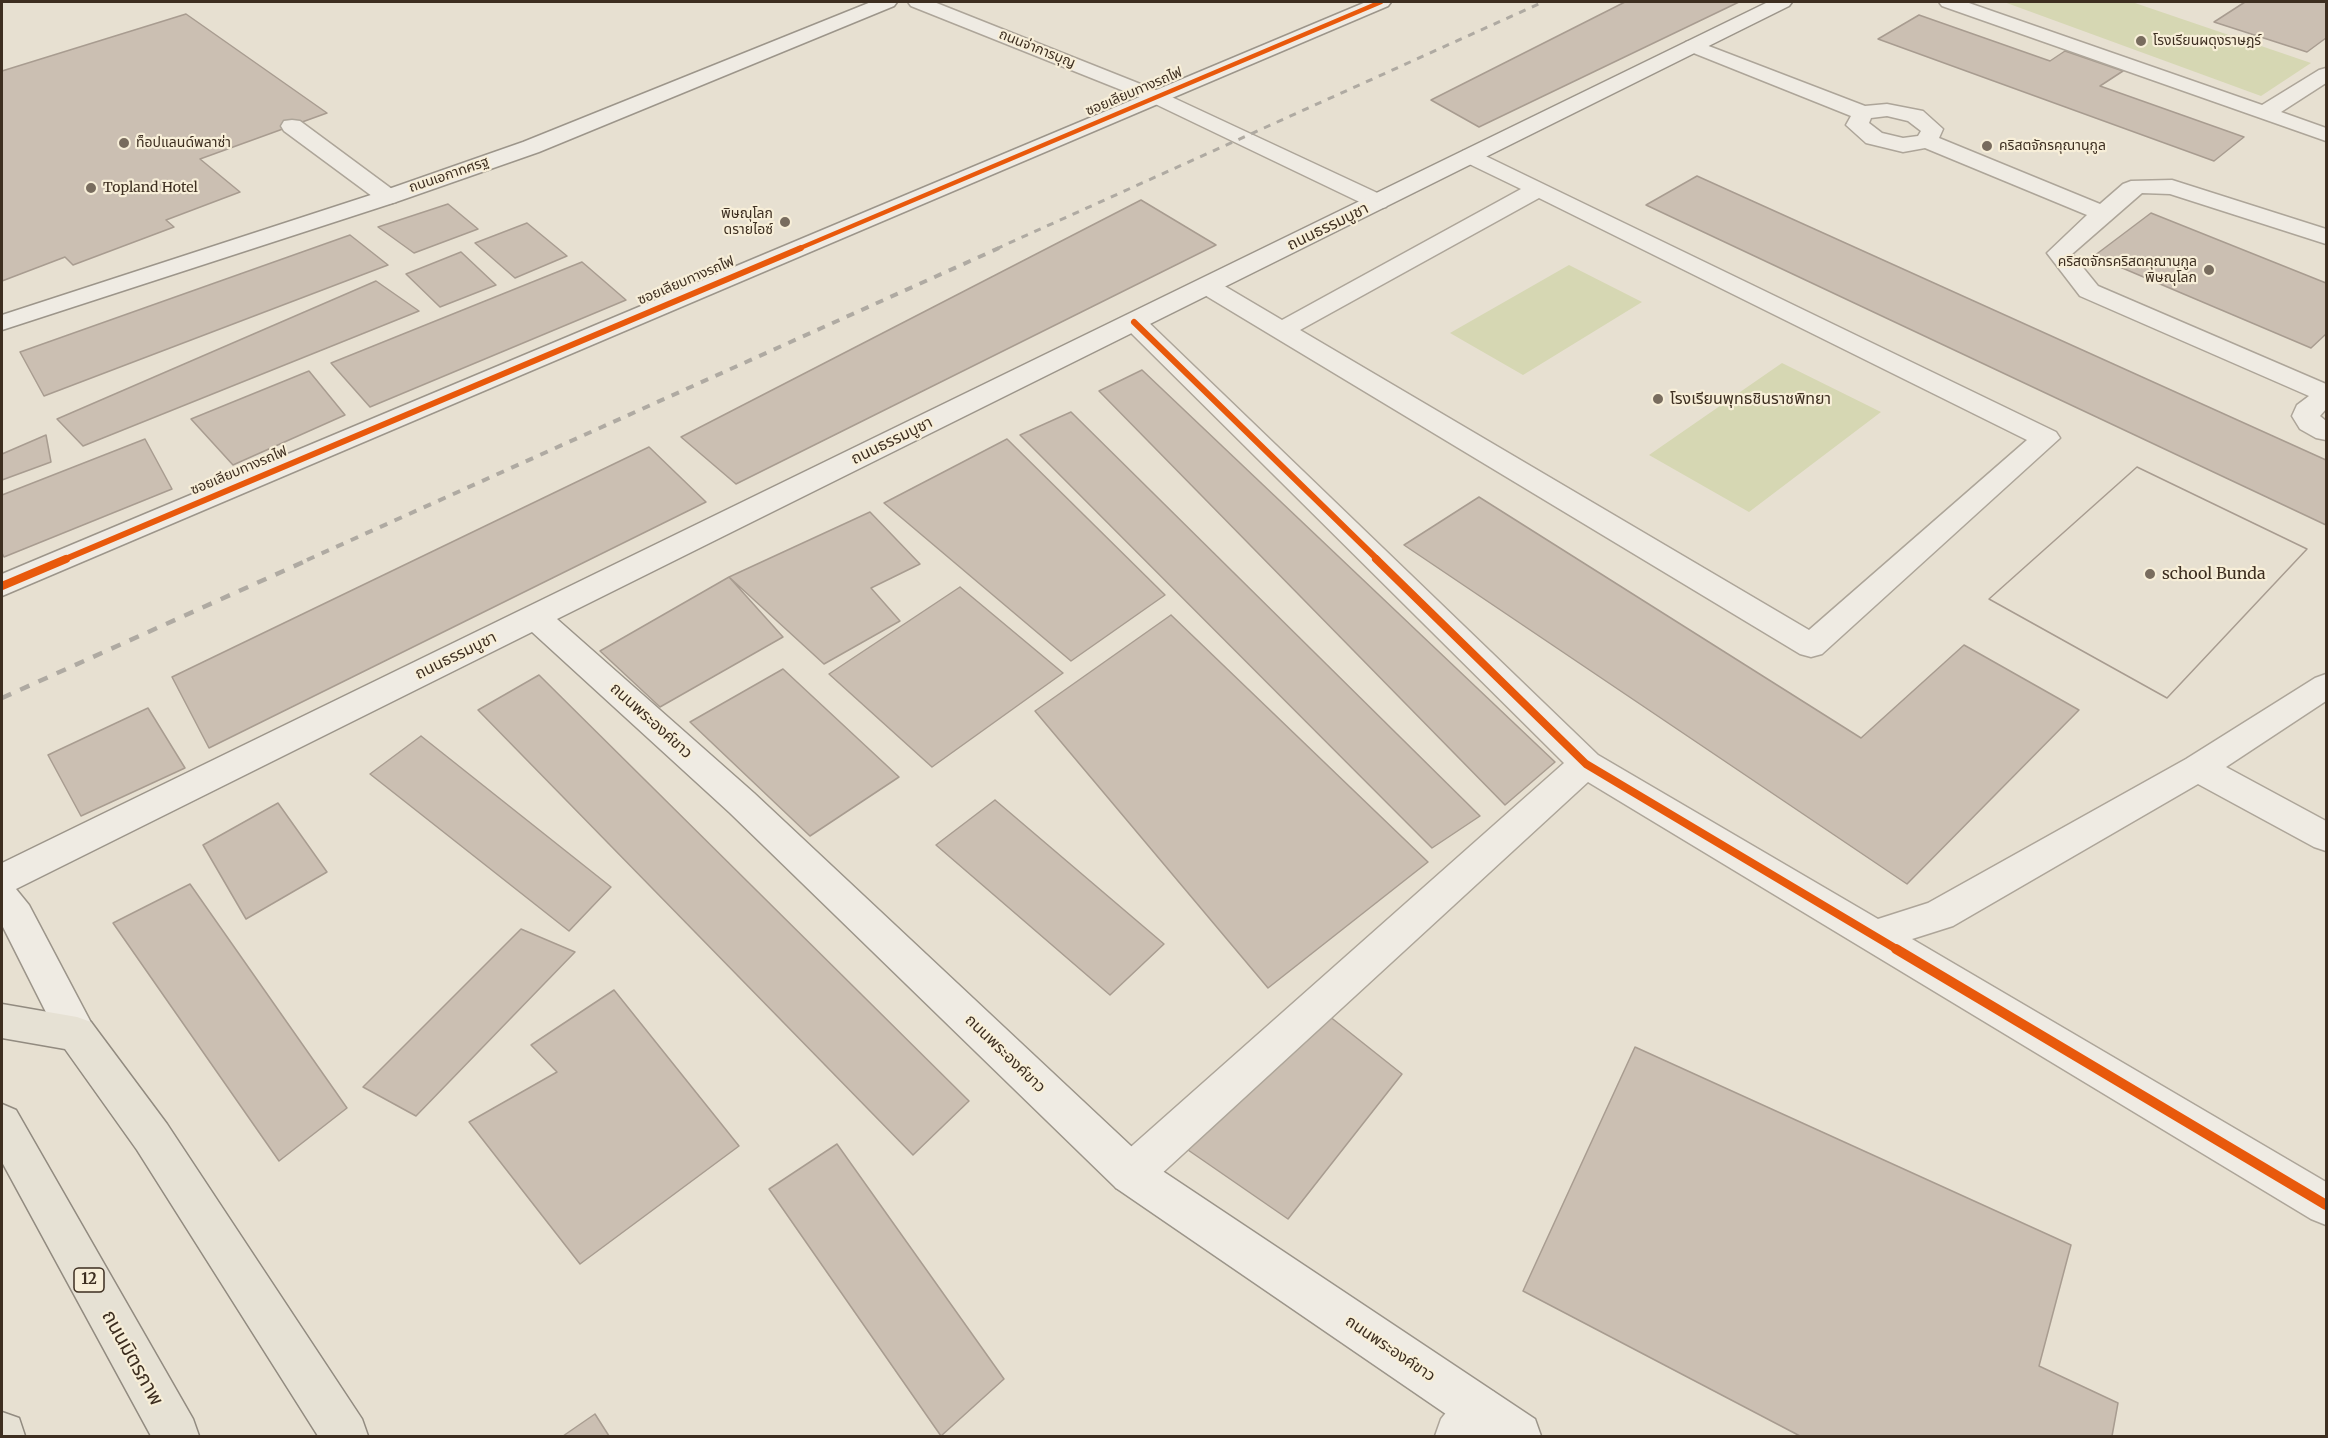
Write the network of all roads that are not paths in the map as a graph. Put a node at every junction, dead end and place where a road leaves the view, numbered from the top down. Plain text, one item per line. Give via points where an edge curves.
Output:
1 (887, 2) edge
2 (918, 2) edge
3 (1382, 2) edge
4 (1782, 2) edge
5 (1948, 2) edge
6 (1693, 46) junction
7 (2326, 74) edge
8 (1156, 97) junction
9 (1863, 113) junction
10 (2264, 113) junction
11 (291, 126) dead end
12 (2326, 135) edge
13 (1927, 141) junction
14 (1472, 156) junction
15 (1539, 189) junction
16 (387, 197) junction
17 (1378, 202) junction
18 (2103, 213) junction
19 (2326, 237) edge
20 (1207, 286) junction
21 (2, 322) edge
22 (1134, 322) junction
23 (1282, 330) junction
24 (2326, 395) edge
25 (2326, 432) edge
26 (2, 586) edge
27 (535, 617) junction
28 (2326, 686) edge
29 (1586, 764) junction
30 (2198, 768) junction
31 (2326, 837) edge
32 (2, 879) edge
33 (2, 898) edge
34 (1875, 936) junction
35 (2, 1021) edge
36 (77, 1034) junction
37 (2, 1123) edge
38 (1131, 1174) junction
39 (2326, 1205) edge
40 (1468, 1422) edge
41 (176, 1437) edge
42 (345, 1437) edge
43 (1518, 1437) edge

1 - 16 street, ถนนเอกาทศรฐ via 531,147
2 - 8 street, ถนนจ่าการบุญ
3 - 8 street, ซอยเลียบทางรถไฟ
4 - 6 street, ถนนธรรมบูชา
5 - 10 street
6 - 9 street
6 - 14 street, ถนนธรรมบูชา
7 - 10 street
8 - 17 street, ถนนจ่าการบุญ
8 - 26 street, ซอยเลียบทางรถไฟ
9 - 13 street via 1887,110 1915,116 1932,129
9 - 13 street via 1857,125 1874,138 1903,144
10 - 12 street
11 - 16 street
13 - 18 street
14 - 15 street
14 - 17 street, ถนนธรรมบูชา
15 - 23 street
15 - 23 street via 2046,438 1811,645
16 - 21 street, ถนนเอกาทศรฐ
17 - 20 street, ถนนธรรมบูชา
18 - 19 street via 2131,189 2172,187
18 - 24 street via 2059,253 2090,291
20 - 22 street, ถนนธรรมบูชา
20 - 23 street
22 - 27 street, ถนนธรรมบูชา
22 - 29 street
24 - 25 street via 2306,416
27 - 32 street, ถนนธรรมบูชา
27 - 38 street, ถนนพระองค์ขาว via 742,803
28 - 30 street
29 - 34 street
29 - 38 street
30 - 31 street
30 - 34 street via 1940,915
33 - 36 street via 16,916
34 - 39 street
35 - 36 main road
36 - 42 main road via 152,1137
37 - 41 main road, ถนนมิตรภาพ / 12
38 - 40 street, ถนนพระองค์ขาว
40 - 43 street, ถนนพระองค์ขาว

